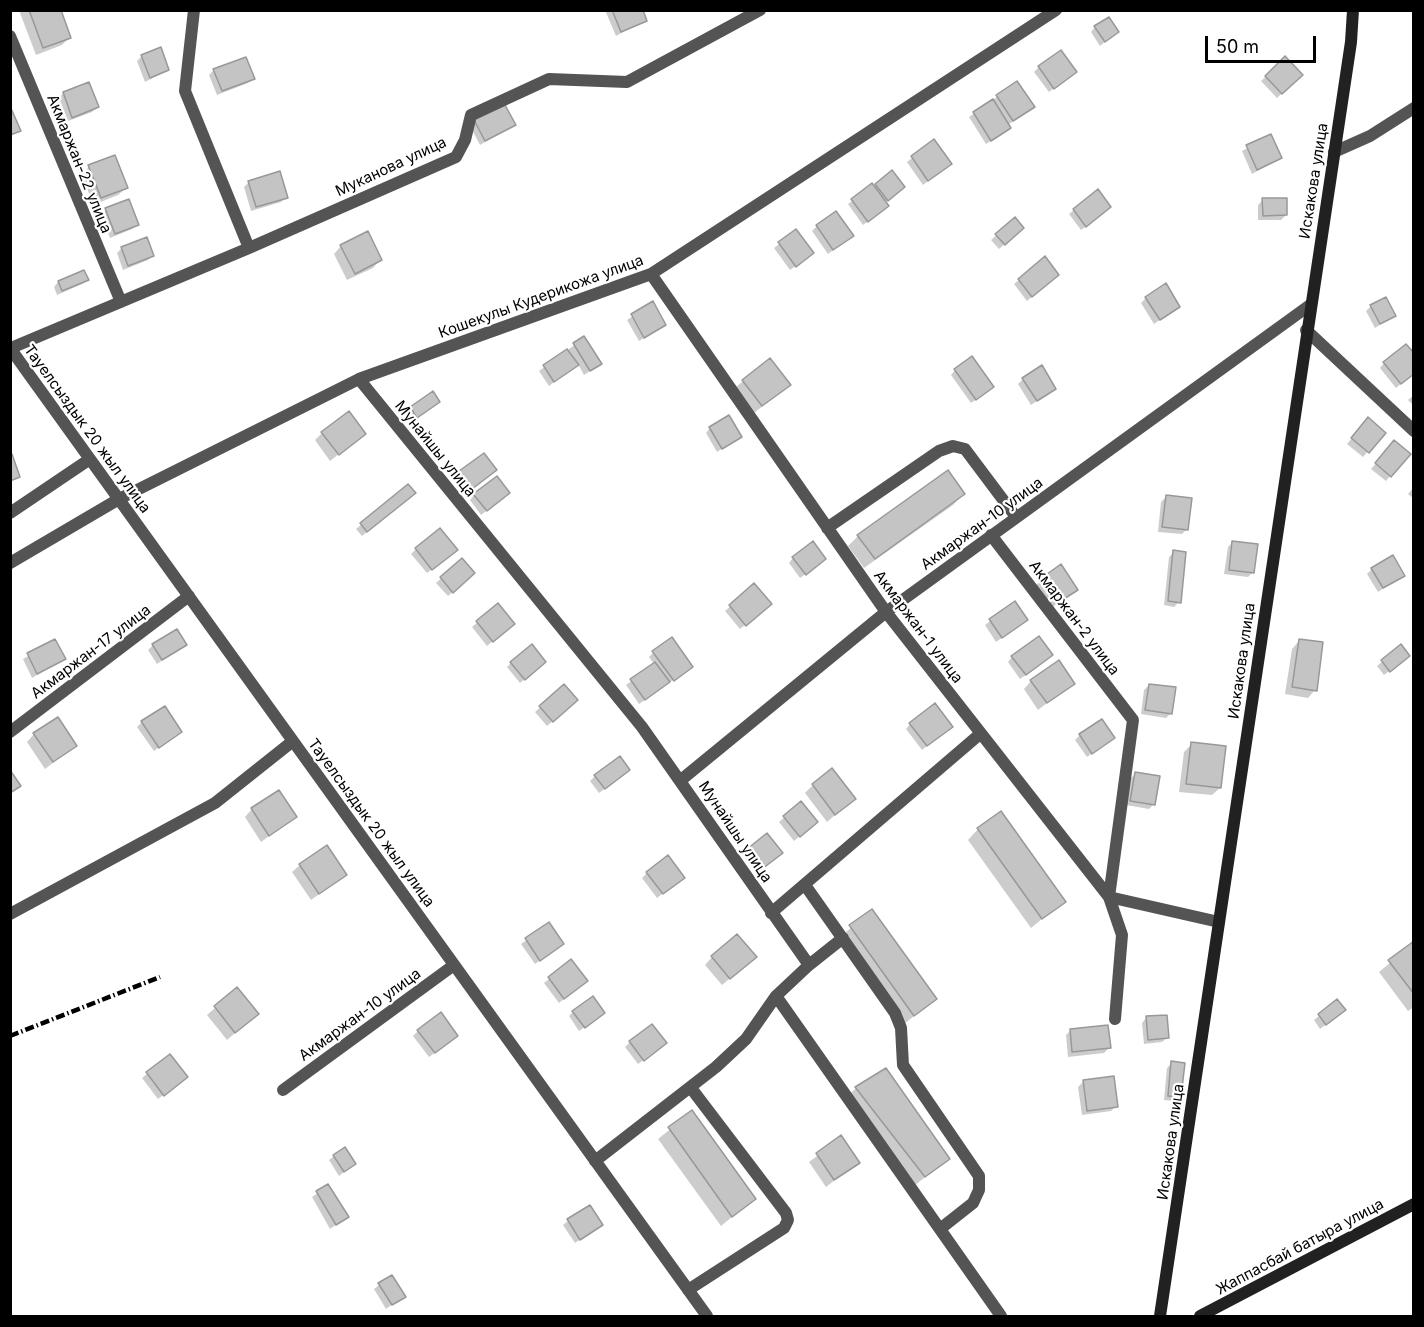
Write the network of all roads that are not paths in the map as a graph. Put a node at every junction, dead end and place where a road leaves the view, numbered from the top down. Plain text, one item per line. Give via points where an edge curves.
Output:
1 (194, 10) edge
2 (760, 10) edge
3 (1056, 10) edge
4 (1353, 10) edge
5 (10, 36) edge
6 (1413, 108) edge
7 (1334, 152) junction
8 (249, 248) junction
9 (651, 274) junction
10 (121, 302) junction
11 (1310, 305) junction
12 (1306, 330) junction
13 (11, 348) edge
14 (359, 379) junction
15 (1413, 431) edge
16 (90, 459) junction
17 (119, 499) junction
18 (10, 513) edge
19 (1016, 517) junction
20 (827, 528) junction
21 (991, 535) junction
22 (10, 564) edge
23 (189, 596) junction
24 (886, 612) junction
25 (10, 732) edge
26 (980, 734) junction
27 (293, 741) junction
28 (681, 780) junction
29 (805, 885) junction
30 (1109, 897) junction
31 (771, 913) junction
32 (10, 914) edge
33 (1219, 922) junction
34 (843, 938) junction
35 (454, 965) junction
36 (809, 965) junction
37 (777, 996) junction
38 (1114, 1019) dead end
39 (691, 1088) junction
40 (283, 1090) dead end
41 (595, 1161) junction
42 (1413, 1204) edge
43 (940, 1229) junction
44 (688, 1290) junction
45 (707, 1317) edge
46 (1001, 1317) edge
47 (1160, 1317) edge
48 (1200, 1317) edge

1 - 8 street via 184,91
2 - 8 street, Муканова улица via 627,82 549,79 471,115 456,157
3 - 9 street, Кошекулы Кудерикожа улица
4 - 7 street, Искакова улица
5 - 10 street, Акмаржан-22 улица
6 - 7 street via 1370,136
7 - 11 street, Искакова улица
8 - 10 street, Муканова улица
9 - 14 street, Кошекулы Кудерикожа улица
9 - 20 street, Акмаржан-1 улица
10 - 13 street, Муканова улица
11 - 12 street, Искакова улица
11 - 19 street, Акмаржан-10 улица
12 - 15 street
12 - 33 street, Искакова улица
13 - 16 street, Тауелсыздык 20 жыл улица
14 - 17 street, Кошекулы Кудерикожа улица
14 - 28 street, Мунайшы улица
16 - 17 street, Тауелсыздык 20 жыл улица
16 - 18 street
17 - 22 street, Кошекулы Кудерикожа улица
17 - 23 street, Тауелсыздык 20 жыл улица
19 - 20 street via 965,449 952,446
19 - 21 street, Акмаржан-10 улица
20 - 24 street, Акмаржан-1 улица
21 - 24 street, Акмаржан-10 улица
21 - 30 street, Акмаржан-2 улица via 1133,720
23 - 25 street, Акмаржан-17 улица
23 - 27 street, Тауелсыздык 20 жыл улица
24 - 26 street, Акмаржан-1 улица
24 - 28 street, Акмаржан-10 улица
26 - 29 street
26 - 30 street, Акмаржан-1 улица
27 - 32 street via 215,803
27 - 35 street, Тауелсыздык 20 жыл улица
28 - 31 street, Мунайшы улица
29 - 31 street
29 - 34 street
30 - 33 street
30 - 38 street via 1122,935
31 - 36 street, Мунайшы улица
33 - 47 street, Искакова улица
34 - 36 street
34 - 43 street via 895,1013 901,1028 903,1065 979,1176 979,1190 973,1203
35 - 40 street, Акмаржан-10 улица
35 - 41 street, Тауелсыздык 20 жыл улица
36 - 37 street
37 - 39 street via 746,1039
37 - 43 street
39 - 41 street
39 - 44 street via 786,1212 788,1220 784,1228
41 - 44 street, Тауелсыздык 20 жыл улица
42 - 48 street, Жаппасбай батыра улица
43 - 46 street
44 - 45 street, Тауелсыздык 20 жыл улица

